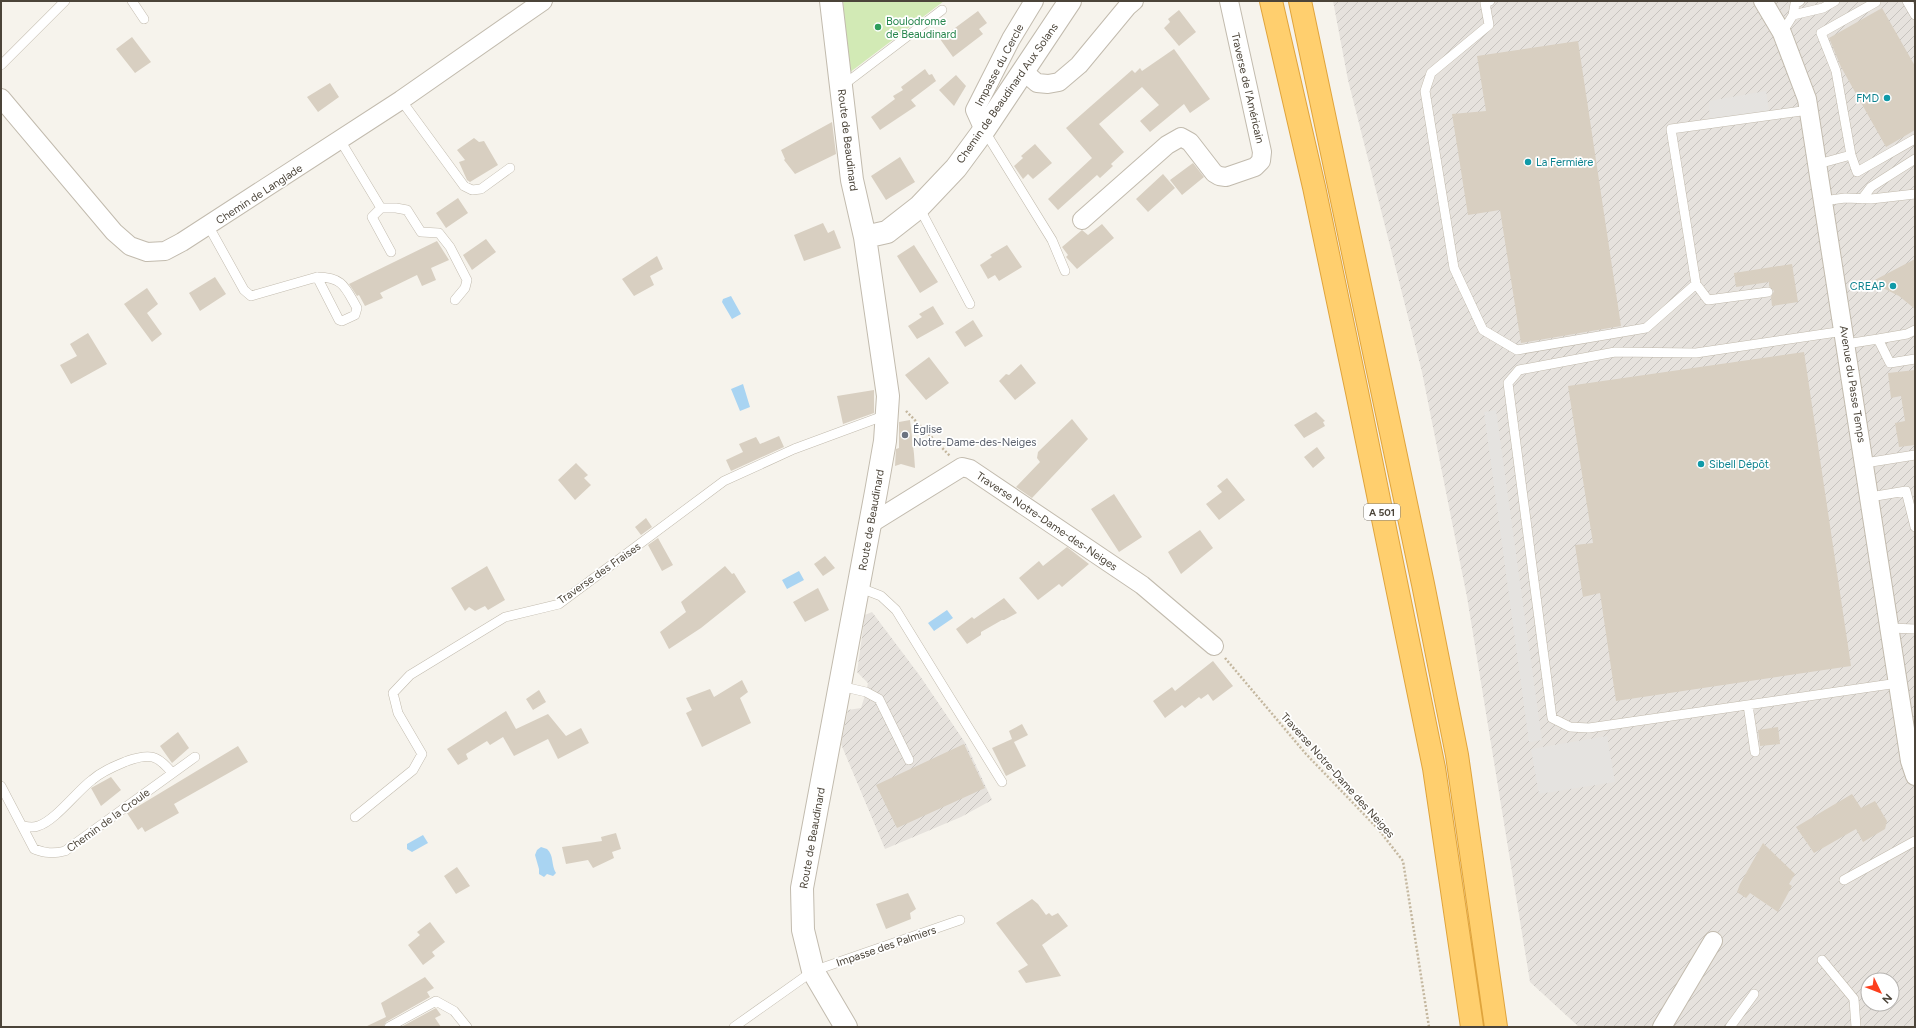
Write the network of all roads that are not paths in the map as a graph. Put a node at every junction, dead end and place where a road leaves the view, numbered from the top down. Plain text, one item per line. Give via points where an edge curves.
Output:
1 (65, 1) edge
2 (132, 1) edge
3 (543, 1) edge
4 (831, 1) edge
5 (1034, 1) edge
6 (1070, 1) edge
7 (1134, 1) edge
8 (1229, 1) edge
9 (1271, 1) edge
10 (1300, 1) edge
11 (1763, 1) edge
12 (1800, 1) edge
13 (1835, 1) edge
14 (1907, 1) edge
15 (1487, 2) edge
16 (1876, 2) dead end
17 (942, 10) dead end
18 (1793, 15) junction
19 (1915, 15) edge
20 (144, 19) dead end
21 (1782, 33) junction
22 (1, 65) edge
23 (1023, 72) junction
24 (842, 86) junction
25 (1, 98) edge
26 (401, 100) junction
27 (1809, 110) junction
28 (984, 130) junction
29 (1915, 139) edge
30 (340, 140) junction
31 (1850, 155) junction
32 (1915, 159) edge
33 (1818, 164) junction
34 (510, 168) dead end
35 (1915, 194) edge
36 (1862, 198) junction
37 (1823, 201) junction
38 (919, 207) junction
39 (381, 208) junction
40 (1082, 220) dead end
41 (209, 227) junction
42 (865, 236) junction
43 (391, 252) dead end
44 (1065, 271) dead end
45 (317, 277) junction
46 (1696, 284) junction
47 (1768, 292) dead end
48 (455, 300) dead end
49 (970, 304) dead end
50 (1915, 330) edge
51 (1845, 337) junction
52 (1878, 339) junction
53 (1915, 359) edge
54 (894, 412) junction
55 (1915, 454) edge
56 (1865, 463) junction
57 (1870, 497) junction
58 (1912, 509) edge
59 (870, 524) junction
60 (1915, 527) edge
61 (858, 587) junction
62 (1890, 628) junction
63 (1915, 629) edge
64 (1214, 646) road end
65 (1898, 683) junction
66 (840, 686) junction
67 (1748, 705) junction
68 (1755, 752) dead end
69 (195, 757) dead end
70 (909, 760) dead end
71 (172, 773) junction
72 (1915, 776) edge
73 (1002, 782) dead end
74 (1, 786) edge
75 (355, 817) dead end
76 (23, 826) junction
77 (1915, 841) edge
78 (1844, 880) dead end
79 (960, 920) dead end
80 (1713, 941) dead end
81 (1822, 960) dead end
82 (813, 971) junction
83 (1754, 994) dead end
84 (1733, 1026) edge
85 (389, 1027) edge
86 (467, 1027) edge
87 (734, 1027) edge
88 (846, 1027) edge
89 (1472, 1027) edge
90 (1496, 1027) edge
91 (1662, 1027) edge
92 (1856, 1027) edge

1 - 22 lane
2 - 20 lane
3 - 26 street, Chemin de Langlade
4 - 24 street, Route de Beaudinard
5 - 28 street, Impasse du Cercle via 1011,39 975,110
6 - 23 street, Chemin de Beaudinard Aux Solans
7 - 23 street via 1079,65 1059,82 1037,83
8 - 40 street, Traverse de l'Américain via 1262,152 1261,161 1255,167 1226,177 1219,176 1190,142 1182,137 1167,145
9 - 89 highway, A 501 via 1356,385 1432,760
10 - 90 highway, A 501 via 1417,553 1457,755
11 - 21 street, Avenue du Passe Temps
12 - 18 lane via 1795,4
13 - 18 lane via 1823,8
14 - 19 lane
15 - 46 lane via 1489,25 1431,73 1425,91 1454,268 1483,330 1517,350 1646,328
16 - 31 lane via 1820,33 1836,71
17 - 24 lane
18 - 21 lane
21 - 27 street, Avenue du Passe Temps
23 - 28 street, Chemin de Beaudinard Aux Solans
24 - 42 street, Route de Beaudinard via 852,180
25 - 41 street, Chemin de Langlade via 114,232 130,246 147,252 165,251
26 - 30 street, Chemin de Langlade
26 - 34 lane via 464,186 472,190 481,189
27 - 33 street, Avenue du Passe Temps
27 - 46 lane via 1671,129
28 - 38 street, Chemin de Beaudinard Aux Solans via 956,168
28 - 44 lane via 1052,240
29 - 31 lane via 1857,172
30 - 39 lane
30 - 41 street, Chemin de Langlade
31 - 33 lane
32 - 36 lane via 1871,187
33 - 37 street, Avenue du Passe Temps
35 - 36 lane
36 - 37 lane
37 - 51 street, Avenue du Passe Temps
38 - 42 street, Chemin de Beaudinard Aux Solans via 887,232
38 - 49 lane
39 - 43 lane via 372,217
39 - 48 lane via 407,210 421,232 439,233 450,247 467,280 465,288
41 - 45 lane via 244,290 251,296
42 - 54 street, Route de Beaudinard via 888,396
45 - 45 lane via 329,277 343,284 357,308 355,315 339,320
46 - 47 lane via 1708,300
50 - 52 lane
51 - 52 lane
51 - 56 street, Avenue du Passe Temps
51 - 67 lane via 1696,353 1615,352 1519,370 1508,383 1552,718 1570,727 1589,728
52 - 53 lane via 1890,363
54 - 59 street, Route de Beaudinard via 885,441
54 - 75 lane, Traverse des Fraises via 794,449 724,481 559,604 505,617 410,675 393,693 398,713 422,754 413,770
55 - 56 lane
56 - 57 street, Avenue du Passe Temps
57 - 58 lane via 1906,491
57 - 62 street, Avenue du Passe Temps
58 - 60 lane
59 - 61 street, Route de Beaudinard
59 - 64 street, Traverse Notre-Dame-des-Neiges via 962,467 970,469 1142,585
61 - 66 street, Route de Beaudinard
61 - 73 lane via 881,596 896,610
62 - 63 lane
62 - 65 street, Avenue du Passe Temps
65 - 67 lane
65 - 72 street, Avenue du Passe Temps via 1910,761
66 - 70 lane via 866,692 879,700
66 - 82 street, Route de Beaudinard via 802,888 803,930
67 - 68 lane
69 - 71 lane, Chemin de la Croule
71 - 76 lane via 162,760 151,757 137,758 110,768 91,780 39,826
71 - 76 lane, Chemin de la Croule via 65,851 55,854 34,849
74 - 76 lane, Chemin de la Croule
77 - 78 lane
79 - 82 lane, Impasse des Palmiers
80 - 91 street
81 - 92 lane via 1854,999
82 - 87 lane, Impasse des Palmiers
82 - 88 street, Route de Beaudinard
83 - 84 lane
85 - 86 lane via 436,1001 454,1011

